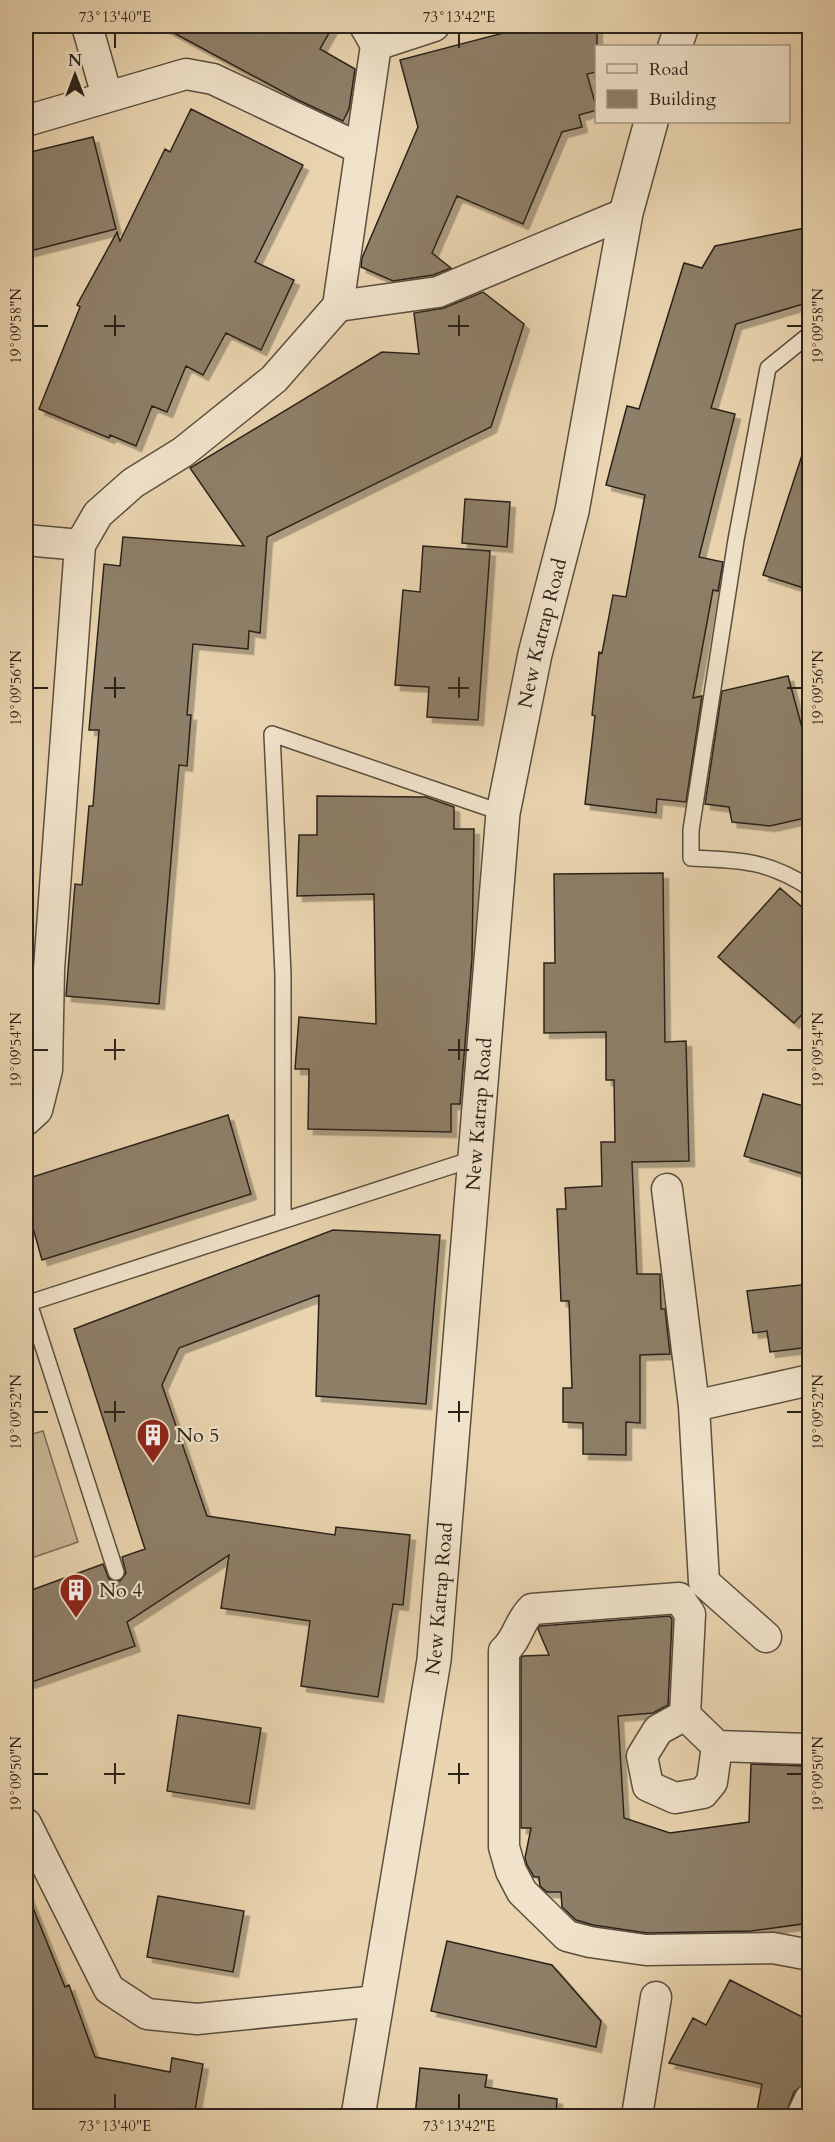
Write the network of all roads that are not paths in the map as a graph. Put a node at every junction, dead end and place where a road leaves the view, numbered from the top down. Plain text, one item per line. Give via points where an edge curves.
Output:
1 (87, 26) edge
2 (434, 26) edge
3 (682, 26) edge
4 (370, 35) edge
5 (675, 45) edge
6 (107, 96) junction
7 (26, 121) edge
8 (651, 123) edge
9 (361, 149) junction
10 (626, 213) junction
11 (338, 306) junction
12 (810, 334) edge
13 (26, 540) edge
14 (80, 545) junction
15 (503, 813) junction
16 (810, 888) edge
17 (26, 1120) edge
18 (473, 1159) junction
19 (667, 1189) dead end
20 (283, 1218) junction
21 (27, 1303) edge
22 (810, 1380) edge
23 (694, 1406) junction
24 (116, 1572) dead end
25 (766, 1638) dead end
26 (685, 1715) junction
27 (717, 1746) junction
28 (810, 1749) edge
29 (26, 1824) edge
30 (810, 1955) edge
31 (656, 1997) dead end
32 (377, 2001) junction
33 (810, 2099) edge
34 (358, 2116) edge
35 (637, 2116) edge
36 (802, 2116) edge

1 - 6 street
2 - 4 street
3 - 5 street
4 - 9 street
6 - 7 street
6 - 9 street via 186,74 213,79
8 - 10 street, New Katrap Road
9 - 11 street
10 - 11 street via 438,292
10 - 15 street, New Katrap Road via 572,511 535,654
11 - 14 street via 274,379 183,452 133,483 98,514
12 - 16 lane via 768,368 736,540 691,830 691,858 752,861
13 - 14 street
14 - 17 street via 49,969 47,1070 37,1110
15 - 18 street, New Katrap Road
15 - 20 lane via 272,734 283,974
18 - 20 lane
18 - 32 street, New Katrap Road via 434,1660
19 - 23 street
20 - 21 lane
21 - 24 lane
22 - 23 street
23 - 25 street via 704,1582
26 - 27 street
26 - 27 street via 658,1730 642,1756 648,1786 675,1798 703,1793 712,1782
26 - 30 street via 690,1614 680,1598 532,1609 525,1616 515,1642 504,1651 504,1847 511,1871 522,1892 567,1936 646,1950 773,1948
27 - 28 street
29 - 32 street via 109,1989 147,2014 197,2019
31 - 35 street
32 - 34 street, New Katrap Road
33 - 36 street

